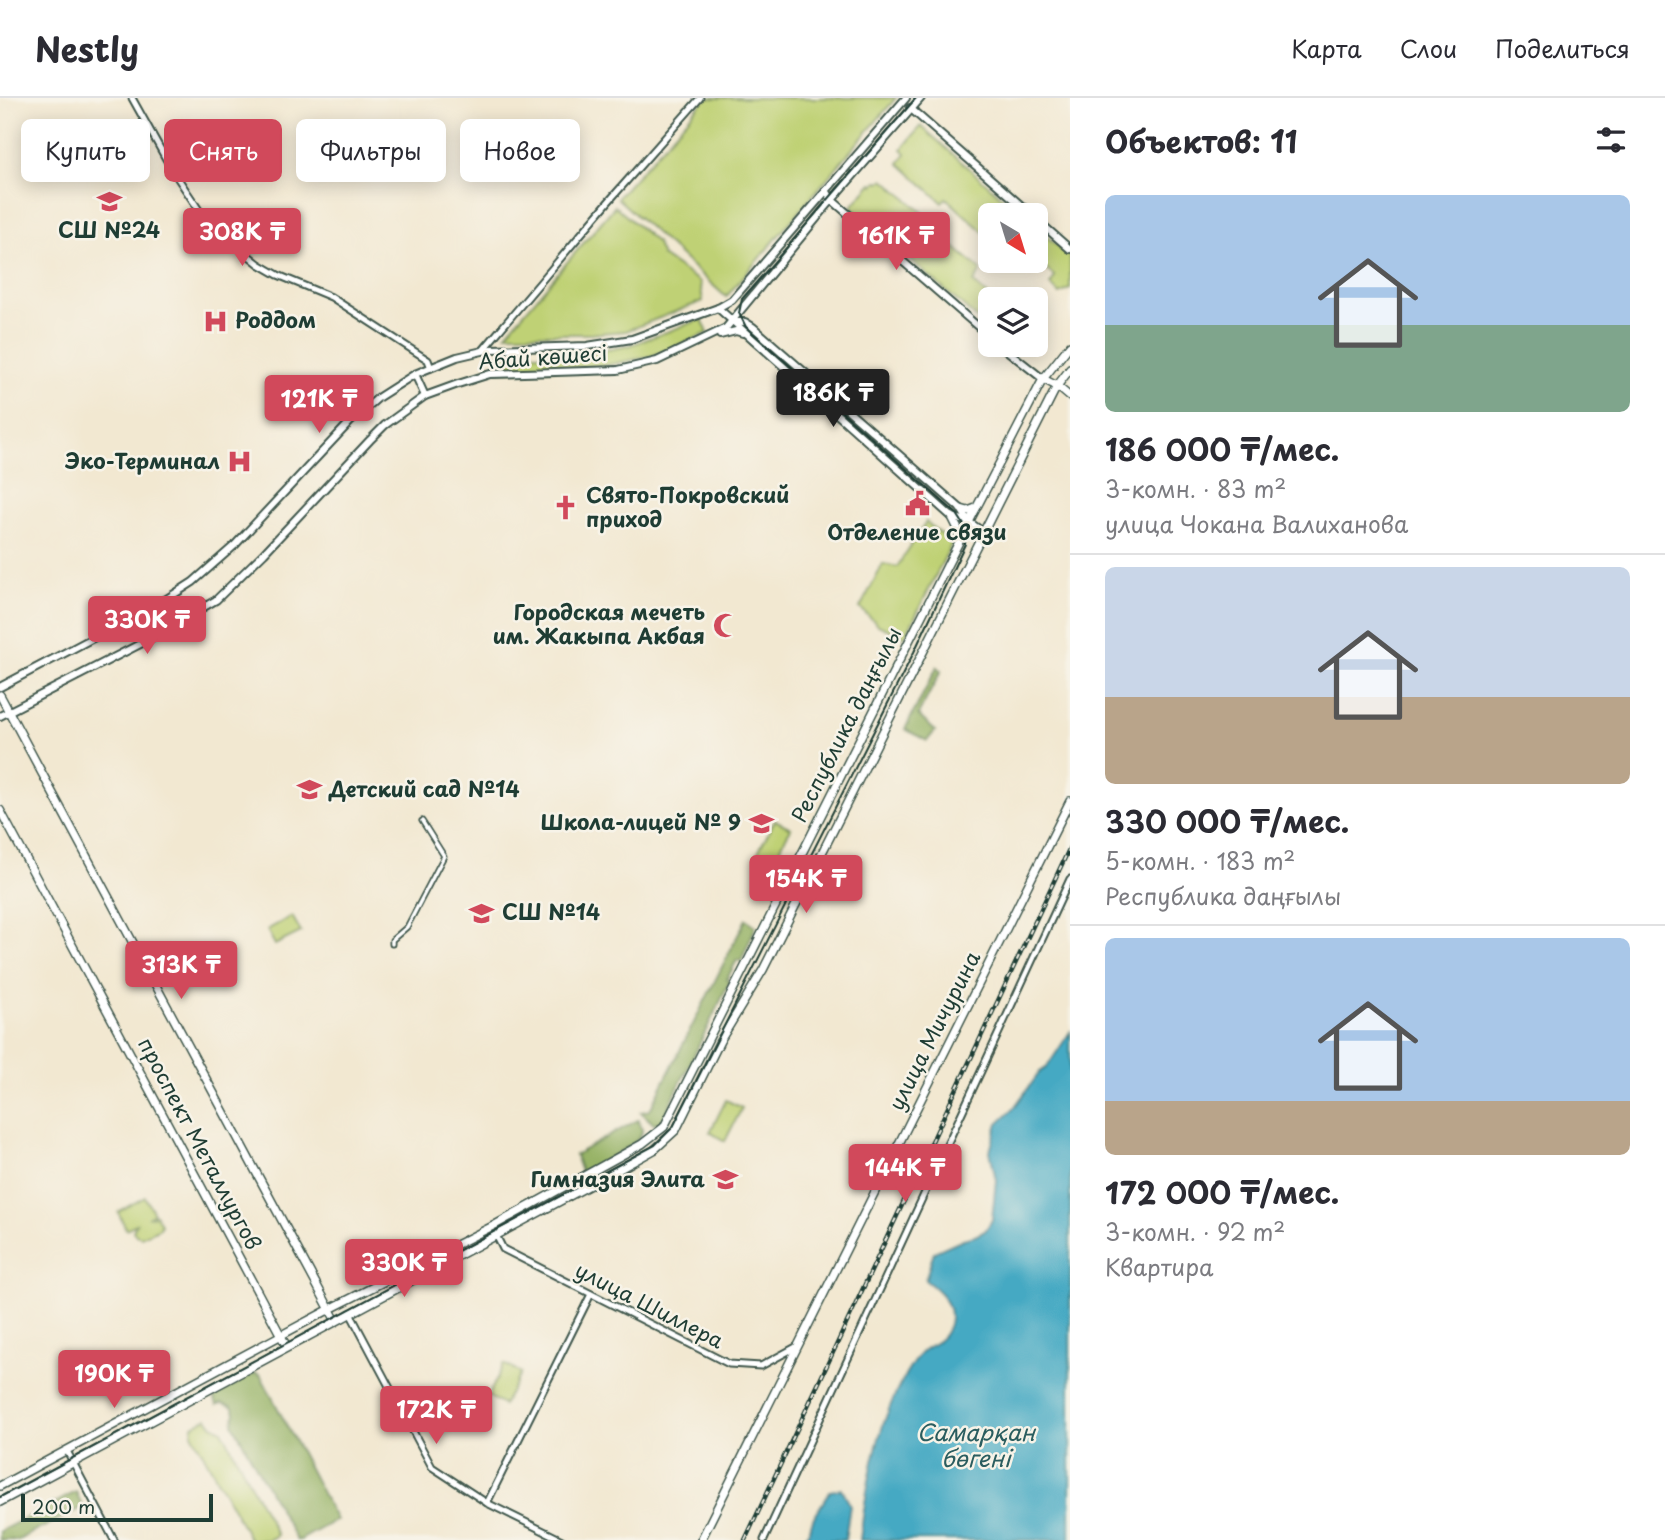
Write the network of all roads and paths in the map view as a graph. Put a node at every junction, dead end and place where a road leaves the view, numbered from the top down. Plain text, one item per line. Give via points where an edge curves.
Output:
1 (132, 98) edge
2 (701, 98) edge
3 (921, 98) edge
4 (904, 100) edge
5 (911, 110) junction
6 (826, 190) junction
7 (832, 200) junction
8 (1018, 203) edge
9 (1048, 230) edge
10 (1070, 249) edge
11 (745, 304) junction
12 (718, 308) junction
13 (732, 322) junction
14 (753, 327) junction
15 (978, 327) edge
16 (746, 334) junction
17 (711, 337) junction
18 (1070, 345) edge
19 (482, 351) junction
20 (1015, 357) edge
21 (431, 368) junction
22 (1070, 369) edge
23 (415, 374) junction
24 (1043, 379) junction
25 (1057, 386) junction
26 (425, 396) junction
27 (1070, 397) edge
28 (976, 508) junction
29 (961, 509) junction
30 (951, 517) junction
31 (969, 522) junction
32 (983, 532) junction
33 (960, 541) junction
34 (0, 687) edge
35 (0, 695) edge
36 (9, 712) junction
37 (0, 716) edge
38 (1070, 801) edge
39 (0, 810) edge
40 (422, 821) dead end
41 (1070, 879) edge
42 (391, 944) dead end
43 (496, 1235) junction
44 (591, 1294) junction
45 (330, 1309) junction
46 (350, 1313) junction
47 (336, 1321) junction
48 (282, 1335) junction
49 (799, 1346) junction
50 (287, 1347) junction
51 (67, 1451) junction
52 (73, 1463) junction
53 (0, 1486) edge
54 (0, 1502) edge
55 (487, 1503) junction
56 (114, 1540) edge
57 (562, 1540) edge
58 (701, 1540) edge
59 (764, 1540) edge

1 - 21 street via 207,222 259,264 331,297 428,360
2 - 19 street
3 - 5 street, Абай көшесі
4 - 5 street
4 - 6 street, Абай көшесі
5 - 7 street, Абай көшесі
5 - 8 street
6 - 7 street
6 - 12 street, Абай көшесі via 732,299
7 - 11 street, Абай көшесі
7 - 15 street
9 - 10 street
11 - 13 street, Абай көшесі
11 - 14 street via 744,314
12 - 13 street
12 - 19 street, Абай көшесі via 611,344
13 - 14 street
13 - 16 street
13 - 17 street, Абай көшесі
14 - 29 street
16 - 17 street via 736,331
16 - 30 street
17 - 26 street, Абай көшесі via 657,361 618,370 490,374
18 - 24 main road, Республика даңғылы
19 - 21 street, Абай көшесі
20 - 24 street
21 - 23 street, Абай көшесі
22 - 25 main road, Республика даңғылы
23 - 26 street
23 - 34 street, Абай көшесі via 350,422 235,545 193,582
24 - 25 main road
24 - 28 main road, Республика даңғылы
25 - 27 main road
25 - 32 main road, Республика даңғылы
26 - 36 street, Абай көшесі via 385,425 216,600
28 - 29 main road
28 - 31 main road, Республика даңғылы
29 - 31 street
30 - 31 street
30 - 33 main road
31 - 32 street
31 - 33 main road, Республика даңғылы
32 - 43 main road, Республика даңғылы via 763,970 720,1041 676,1130 654,1150
33 - 45 main road, Республика даңғылы via 664,1128 495,1225
35 - 36 main road, проспект Металлургов
36 - 37 street, Абай көшесі
36 - 45 main road, проспект Металлургов
38 - 49 main road, улица Мичурина
39 - 48 main road, проспект Металлургов
40 - 42 street via 444,856 407,927
41 - 59 street
43 - 44 street, улица Шиллера via 503,1249
43 - 46 main road, Республика даңғылы
44 - 49 street, улица Шиллера via 729,1364 761,1366
44 - 55 street
45 - 47 main road, проспект Металлургов
45 - 48 main road, Республика даңғылы
46 - 47 main road, Республика даңғылы
46 - 55 street via 432,1467
47 - 50 main road, Республика даңғылы
48 - 50 main road, проспект Металлургов
48 - 51 main road, Республика даңғылы
49 - 58 main road, улица Мичурина
50 - 52 main road, Республика даңғылы
51 - 52 street
51 - 53 main road, Республика даңғылы
52 - 54 main road, Республика даңғылы
52 - 56 street
55 - 57 street

